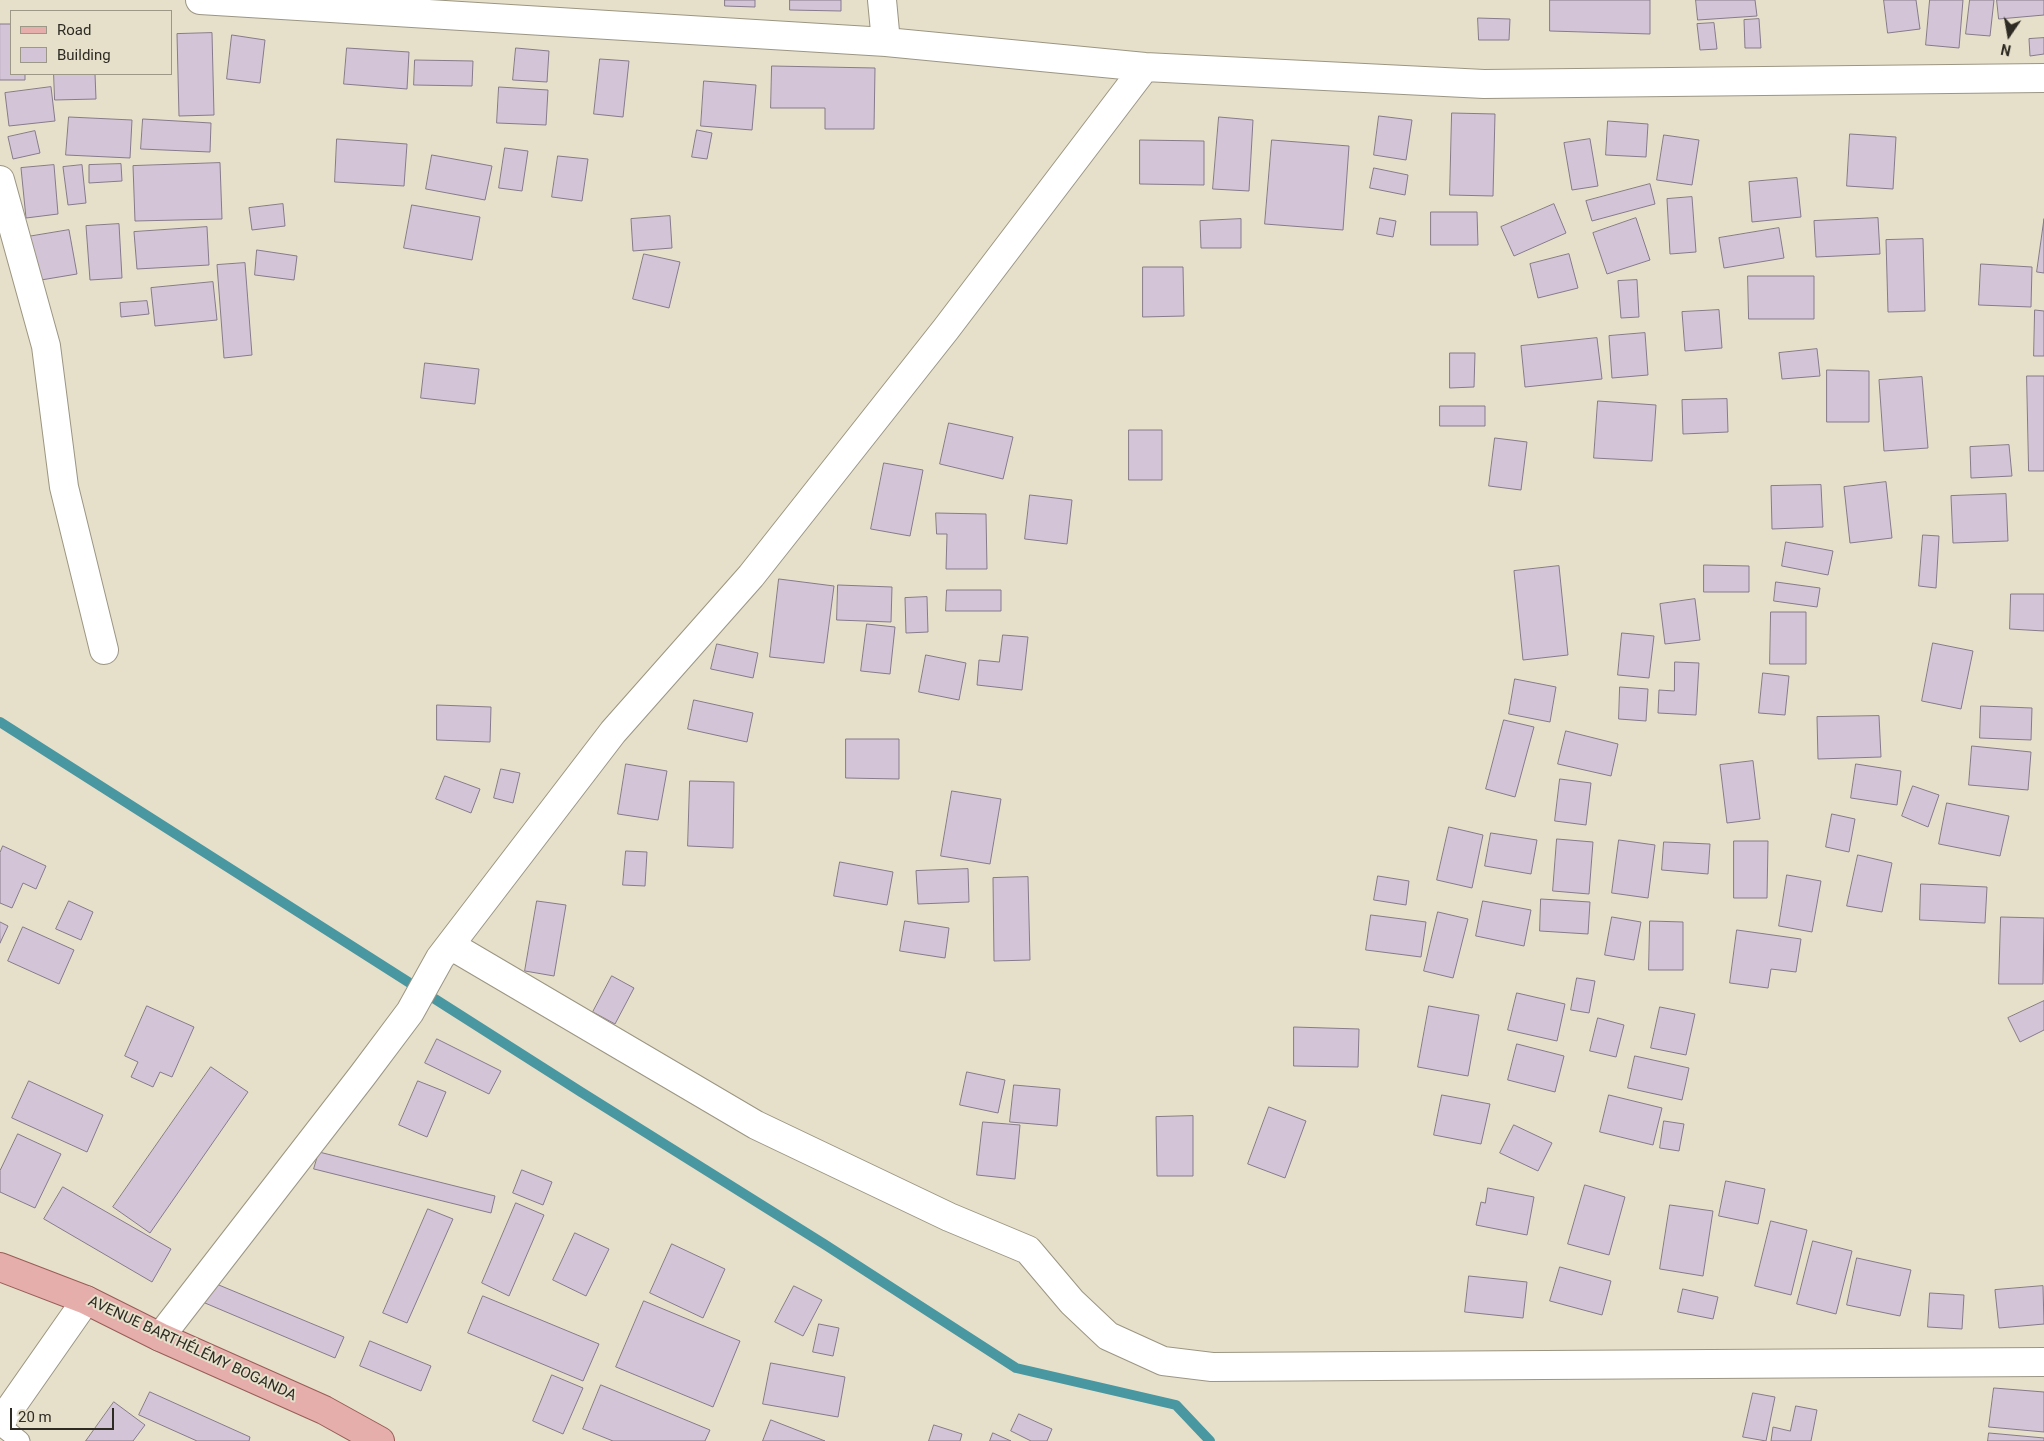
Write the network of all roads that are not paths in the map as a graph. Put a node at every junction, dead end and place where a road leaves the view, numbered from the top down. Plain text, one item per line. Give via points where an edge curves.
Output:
1 (200, 0) edge
2 (882, 0) edge
3 (886, 42) junction
4 (1145, 67) junction
5 (2044, 78) edge
6 (0, 180) edge
7 (104, 650) dead end
8 (445, 952) junction
9 (0, 1267) edge
10 (86, 1300) junction
11 (160, 1337) junction
12 (2044, 1362) edge
13 (0, 1424) edge
14 (20, 1441) edge
15 (380, 1441) edge

1 - 3 street
2 - 3 street
3 - 4 street
4 - 5 street via 1484,84
4 - 8 street via 946,329 751,576 613,732
6 - 7 street via 46,346 64,487
8 - 11 street via 410,1012
8 - 12 street via 756,1125 949,1217 1028,1250 1072,1302 1108,1336 1163,1360 1212,1367
9 - 10 main road, AVENUE BARTHÉLÉMY BOGANDA
10 - 11 main road, AVENUE BARTHÉLÉMY BOGANDA
10 - 13 street
11 - 15 main road, AVENUE BARTHÉLÉMY BOGANDA via 324,1410
13 - 14 lane

